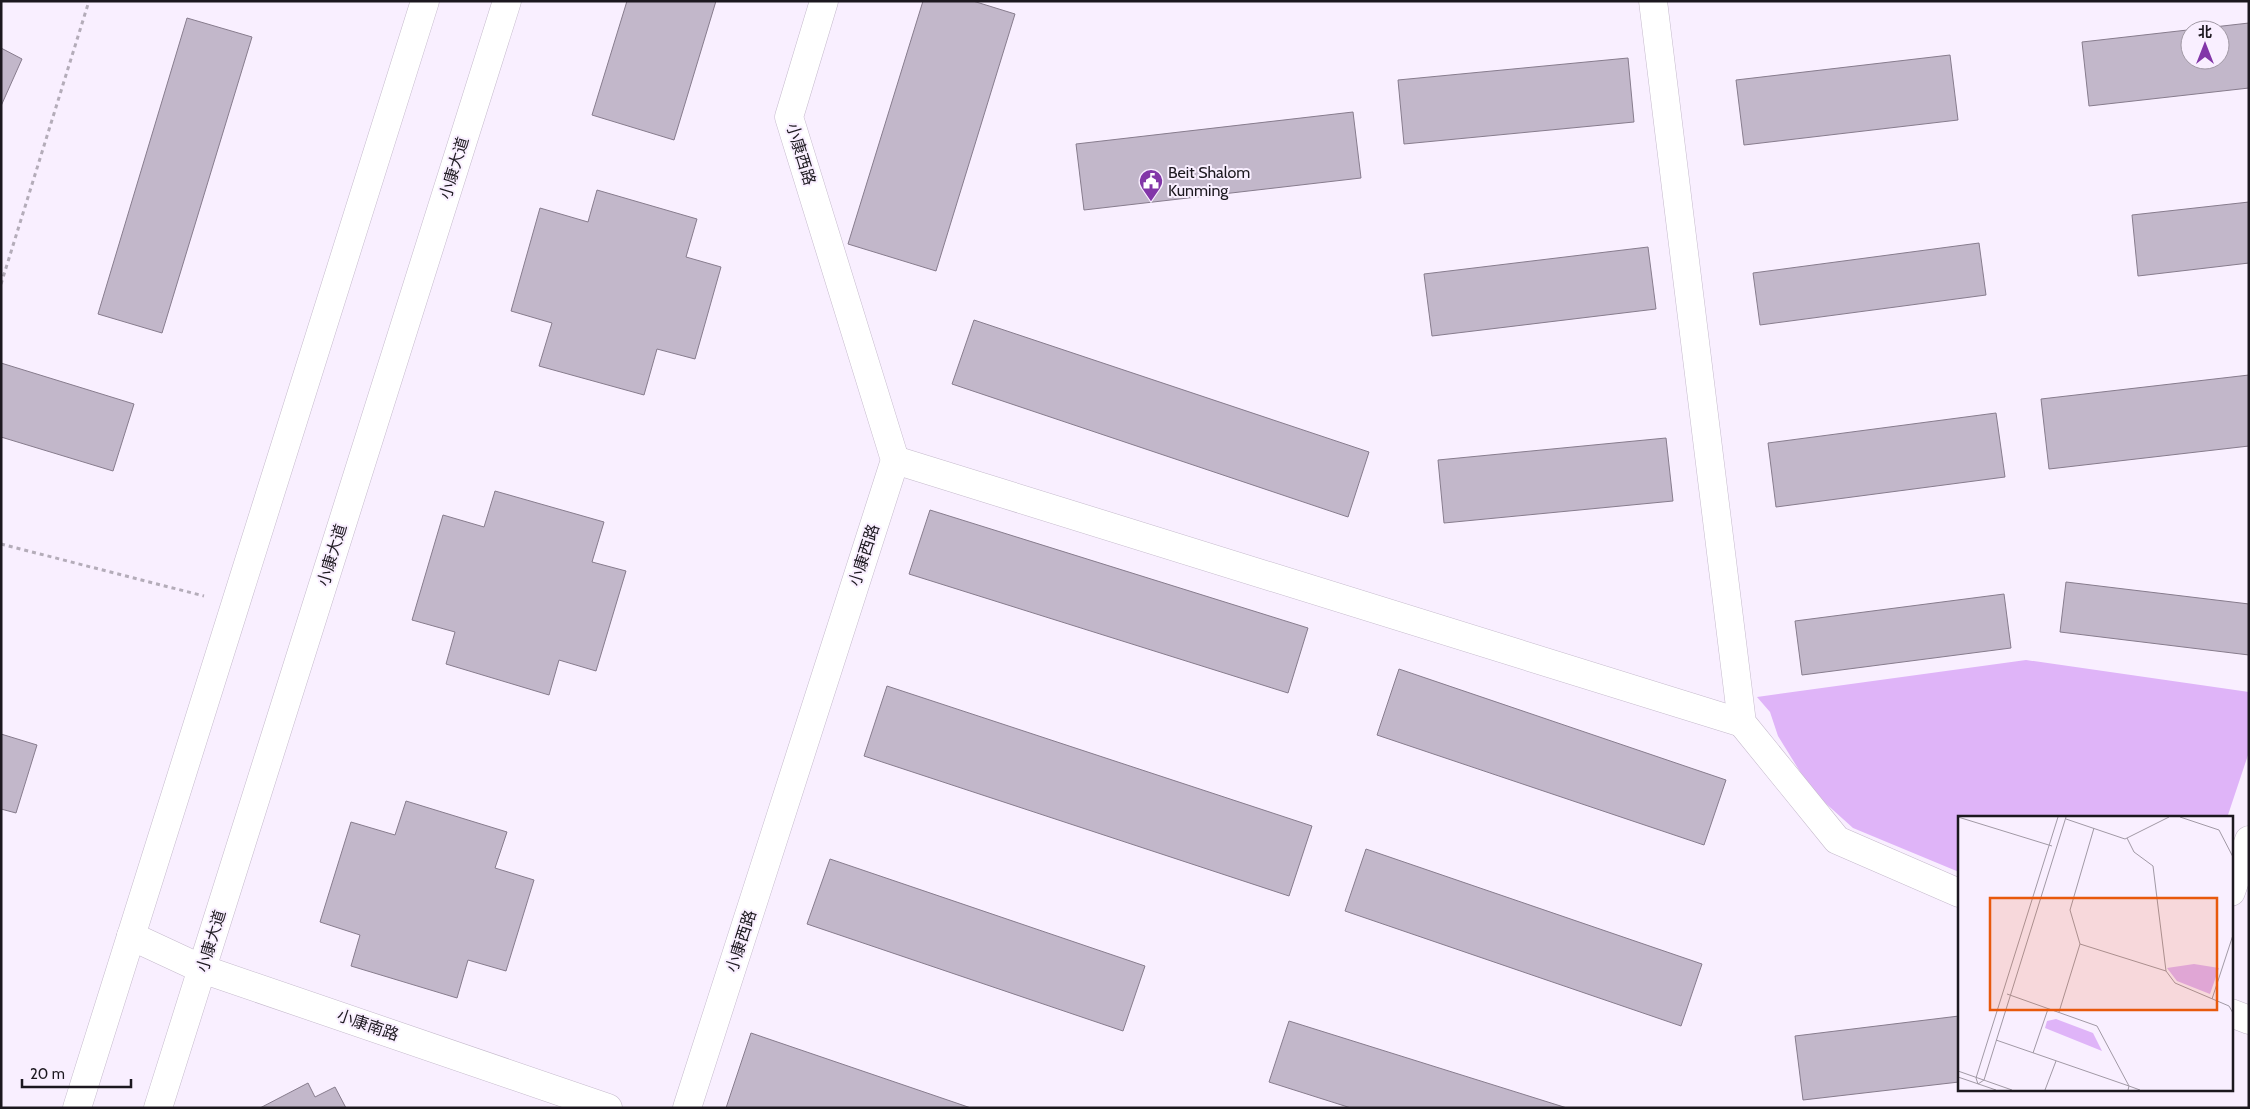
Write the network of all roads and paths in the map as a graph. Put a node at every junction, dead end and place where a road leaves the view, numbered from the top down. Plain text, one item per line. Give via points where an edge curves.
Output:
1 (88, 1) edge
2 (425, 1) edge
3 (507, 1) edge
4 (824, 1) edge
5 (1653, 1) edge
6 (1, 284) edge
7 (895, 460) junction
8 (1, 544) edge
9 (236, 604) junction
10 (1742, 723) junction
11 (2249, 840) edge
12 (2232, 889) edge
13 (1958, 893) edge
14 (131, 936) junction
15 (202, 969) junction
16 (2232, 1013) edge
17 (2249, 1020) edge
18 (576, 1102) edge
19 (77, 1108) edge
20 (158, 1108) edge
21 (608, 1108) edge
22 (688, 1108) edge

1 - 6 path
2 - 9 main road
3 - 15 main road, 小康大道
4 - 7 main road, 小康西路 via 789,117
5 - 10 main road
7 - 10 main road
7 - 22 main road, 小康西路
8 - 9 path
9 - 14 main road
10 - 13 main road via 1838,840
11 - 12 main road
14 - 15 main road, 小康南路
14 - 19 main road
15 - 18 main road, 小康南路
15 - 20 main road, 小康大道
16 - 17 main road
18 - 21 main road, 小康南路

